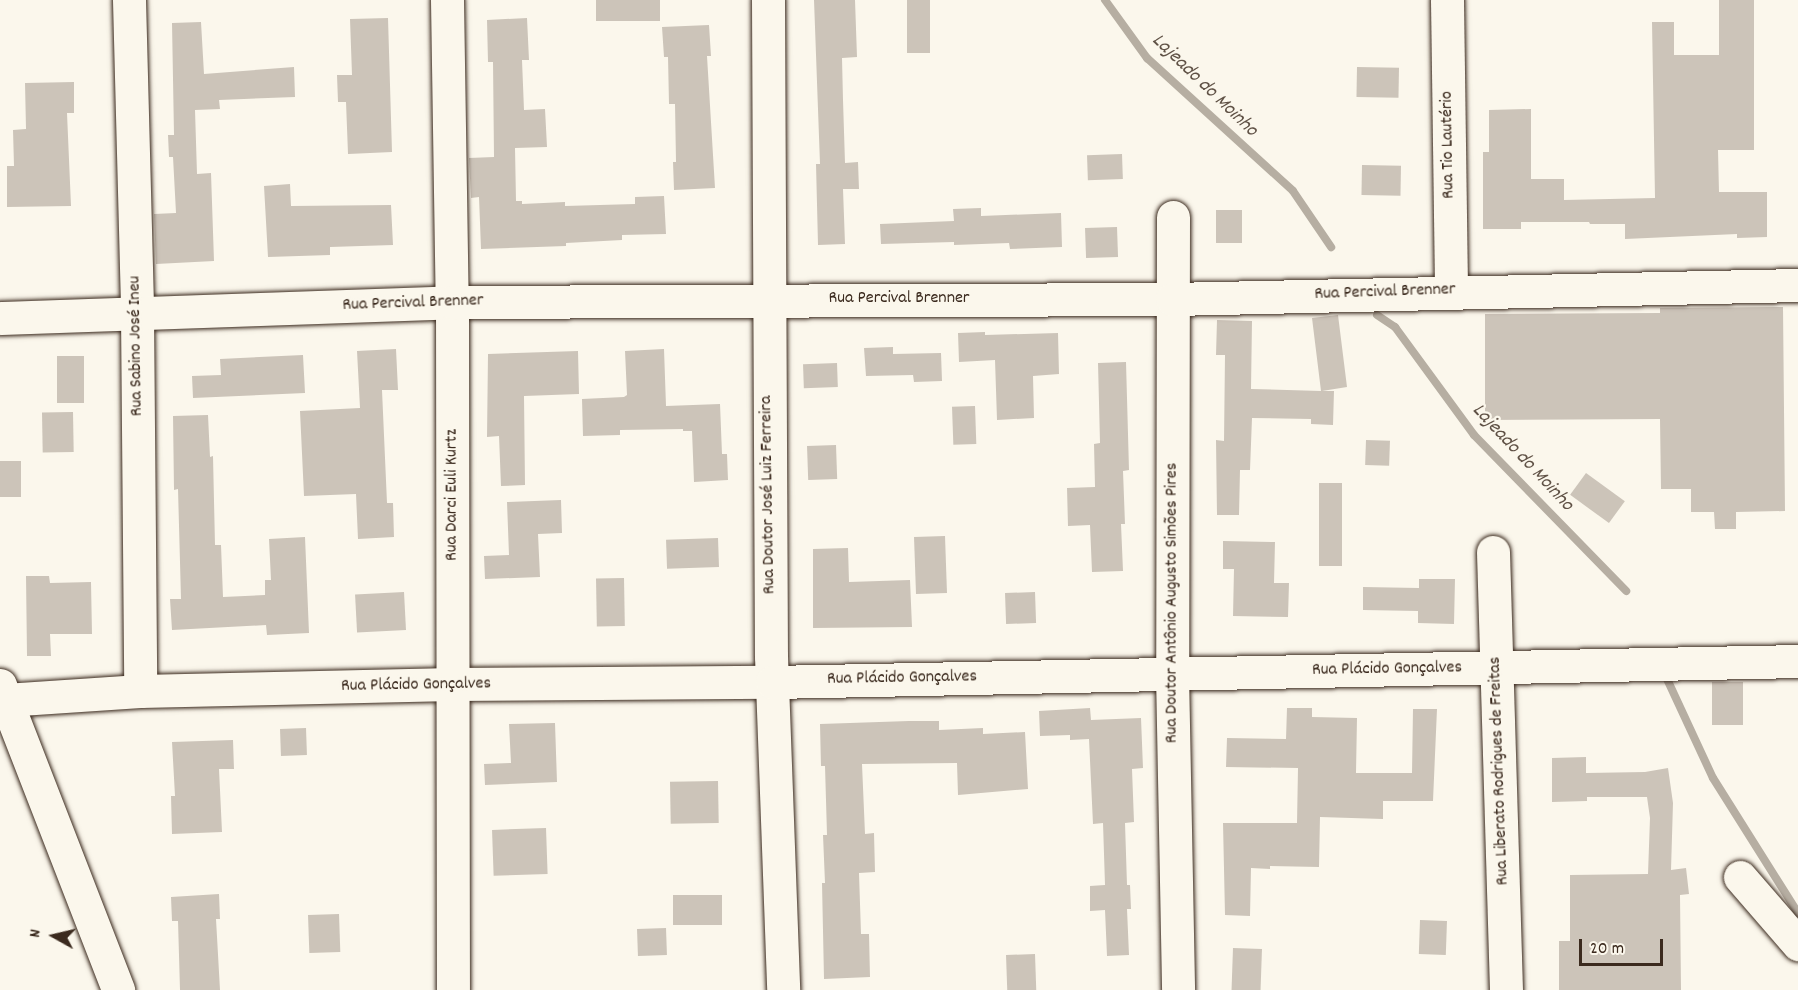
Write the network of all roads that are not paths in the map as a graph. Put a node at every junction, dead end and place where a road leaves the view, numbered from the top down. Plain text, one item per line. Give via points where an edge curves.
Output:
1 (129, 0) edge
2 (447, 0) edge
3 (768, 0) edge
4 (1447, 0) edge
5 (1173, 217) dead end
6 (1798, 285) edge
7 (1451, 291) junction
8 (1172, 299) junction
9 (767, 300) junction
10 (452, 302) junction
11 (137, 313) junction
12 (0, 318) edge
13 (1493, 552) dead end
14 (1798, 660) edge
15 (1497, 669) junction
16 (1172, 673) junction
17 (772, 682) junction
18 (453, 684) junction
19 (140, 691) junction
20 (3, 692) edge
21 (1740, 877) dead end
22 (1798, 944) edge
23 (118, 990) edge
24 (453, 990) edge
25 (783, 990) edge
26 (1178, 990) edge
27 (1506, 990) edge

1 - 11 street, Rua Sabino José Ineu
2 - 10 street, Rua Darci Euli Kurtz
3 - 9 street, Rua Doutor José Luiz Ferreira
4 - 7 street, Rua Tio Lautério
5 - 8 street, Rua Doutor Antônio Augusto Simões Pires
6 - 7 street, Rua Percival Brenner
7 - 8 street, Rua Percival Brenner
8 - 9 street, Rua Percival Brenner
8 - 16 street, Rua Doutor Antônio Augusto Simões Pires
9 - 10 street, Rua Percival Brenner
9 - 17 street, Rua Doutor José Luiz Ferreira
10 - 11 street, Rua Percival Brenner
10 - 18 street, Rua Darci Euli Kurtz
11 - 12 street, Rua Percival Brenner
11 - 19 street, Rua Sabino José Ineu
13 - 15 street, Rua Liberato Rodrigues de Freitas
14 - 15 street, Rua Plácido Gonçalves
15 - 16 street, Rua Plácido Gonçalves
15 - 27 street, Rua Liberato Rodrigues de Freitas
16 - 17 street, Rua Plácido Gonçalves
16 - 26 street, Rua Doutor Antônio Augusto Simões Pires
17 - 18 street, Rua Plácido Gonçalves
17 - 25 street, Rua Doutor José Luiz Ferreira
18 - 19 street, Rua Plácido Gonçalves
18 - 24 street, Rua Darci Euli Kurtz
19 - 20 street, Rua Plácido Gonçalves
20 - 23 street
21 - 22 street

